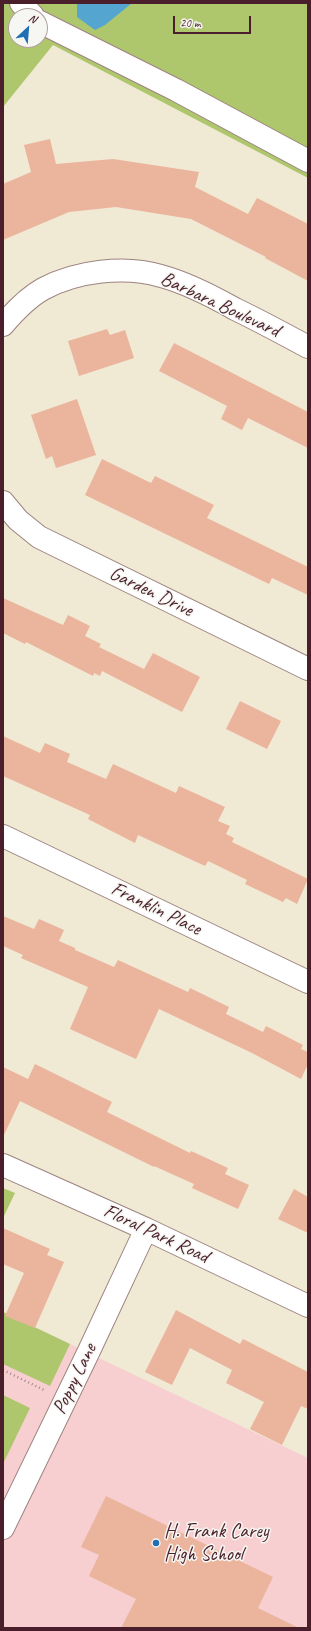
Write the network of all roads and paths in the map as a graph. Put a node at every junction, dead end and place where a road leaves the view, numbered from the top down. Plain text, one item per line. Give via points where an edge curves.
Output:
1 (48, 26) edge
2 (308, 161) edge
3 (3, 325) edge
4 (308, 347) edge
5 (3, 502) edge
6 (308, 669) edge
7 (3, 836) edge
8 (308, 982) edge
9 (3, 1165) edge
10 (146, 1229) junction
11 (308, 1306) edge
12 (3, 1370) edge
13 (47, 1391) dead end
14 (3, 1528) edge

1 - 2 street via 176,90
3 - 4 street, Barbara Boulevard via 17,308 43,289 101,271 138,271 161,276 207,294
5 - 6 street, Garden Drive via 18,520 39,537
7 - 8 street, Franklin Place
9 - 10 street, Floral Park Road
10 - 11 street, Floral Park Road
10 - 14 street, Poppy Lane
12 - 13 path

